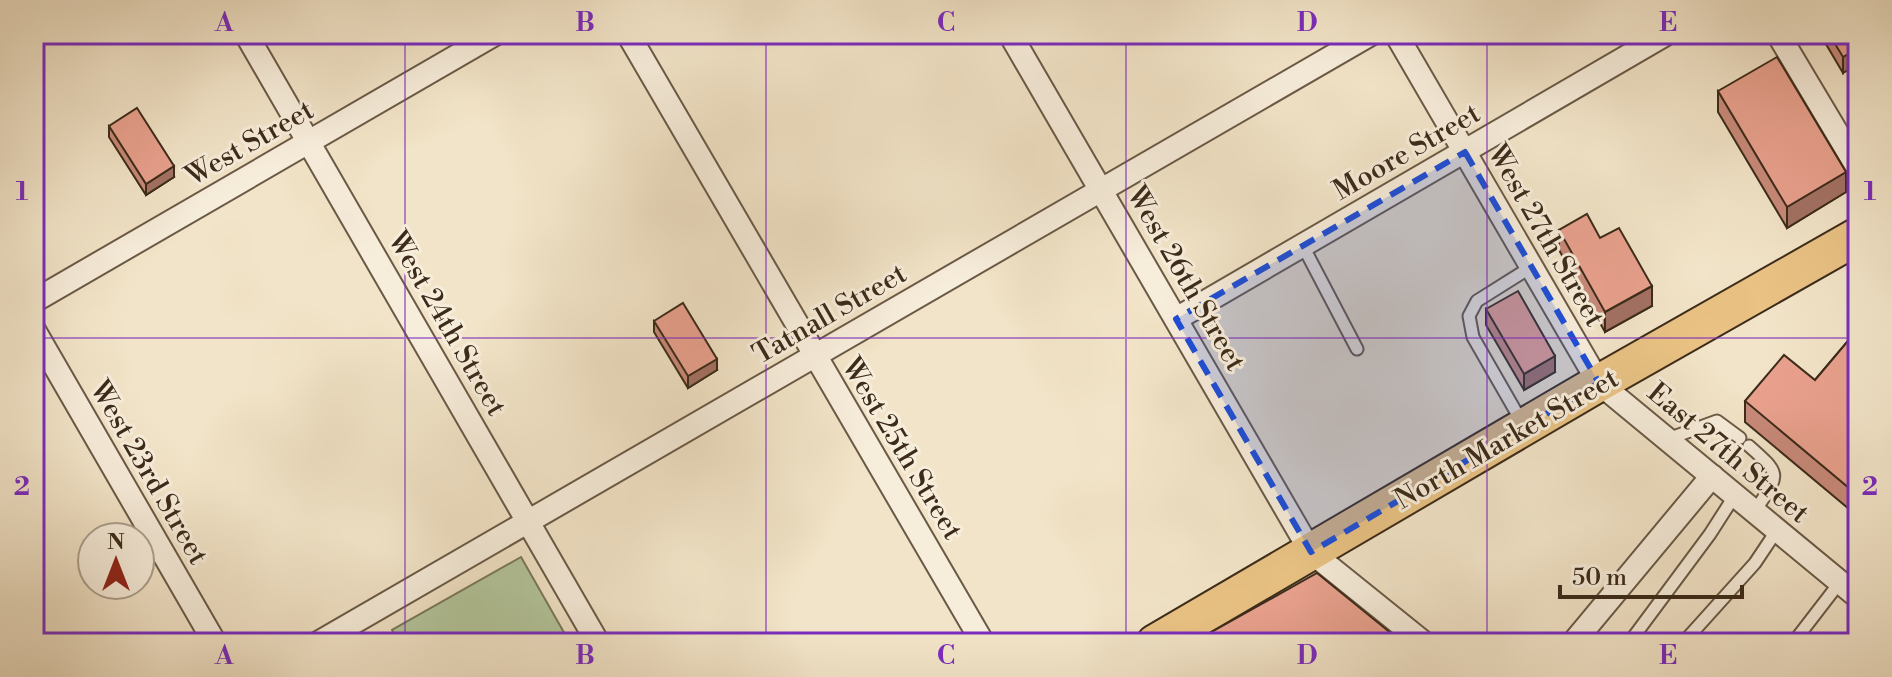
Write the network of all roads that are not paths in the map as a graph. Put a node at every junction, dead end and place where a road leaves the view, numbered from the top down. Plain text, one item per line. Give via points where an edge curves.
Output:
1 (246, 34) edge
2 (495, 34) edge
3 (628, 34) edge
4 (1010, 34) edge
5 (1371, 34) edge
6 (1396, 34) edge
7 (1666, 34) edge
8 (1778, 34) edge
9 (308, 142) junction
10 (1465, 152) junction
11 (1858, 168) edge
12 (1101, 190) junction
13 (1858, 236) edge
14 (1303, 246) junction
15 (1531, 267) junction
16 (34, 301) edge
17 (1176, 319) junction
18 (34, 330) edge
19 (1357, 349) dead end
20 (814, 356) junction
21 (1599, 383) junction
22 (1525, 426) junction
23 (1667, 439) junction
24 (1712, 476) junction
25 (1735, 495) junction
26 (1755, 511) junction
27 (528, 522) junction
28 (1777, 530) junction
29 (1311, 552) junction
30 (1840, 582) junction
31 (1858, 597) edge
32 (215, 643) edge
33 (318, 643) edge
34 (598, 643) edge
35 (983, 643) edge
36 (1155, 643) edge
37 (1424, 643) edge
38 (1573, 643) edge
39 (1629, 643) edge
40 (1683, 643) edge
41 (1793, 643) edge

1 - 9 street, West 24th Street
2 - 9 street, West Street
3 - 20 street, West 25th Street
4 - 12 street, West 26th Street
5 - 12 street, Tatnall Street
6 - 10 street, West 27th Street
7 - 10 street, Moore Street
8 - 11 street
9 - 16 street, West Street
9 - 27 street, West 24th Street
10 - 14 street, Moore Street
10 - 15 street, West 27th Street
12 - 17 street, West 26th Street
12 - 20 street, Tatnall Street
13 - 21 main road, North Market Street
14 - 17 street, Moore Street
14 - 19 lane
15 - 21 street, West 27th Street
15 - 22 lane via 1477,301 1469,316 1473,337
17 - 29 street, West 26th Street
18 - 32 street, West 23rd Street
20 - 27 street, Tatnall Street
20 - 35 street, West 25th Street
21 - 22 main road, North Market Street
21 - 23 street, East 27th Street
22 - 29 main road, North Market Street
23 - 24 street, East 27th Street
23 - 26 lane via 1717,421 1745,442 1775,473
24 - 25 street, East 27th Street
24 - 38 street
25 - 26 street, East 27th Street
25 - 39 lane
26 - 28 street, East 27th Street
27 - 33 street, Tatnall Street
27 - 34 street, West 24th Street
28 - 30 street, East 27th Street
28 - 40 lane via 1755,563
29 - 36 main road, North Market Street
29 - 37 street
30 - 31 street, East 27th Street
30 - 41 lane

